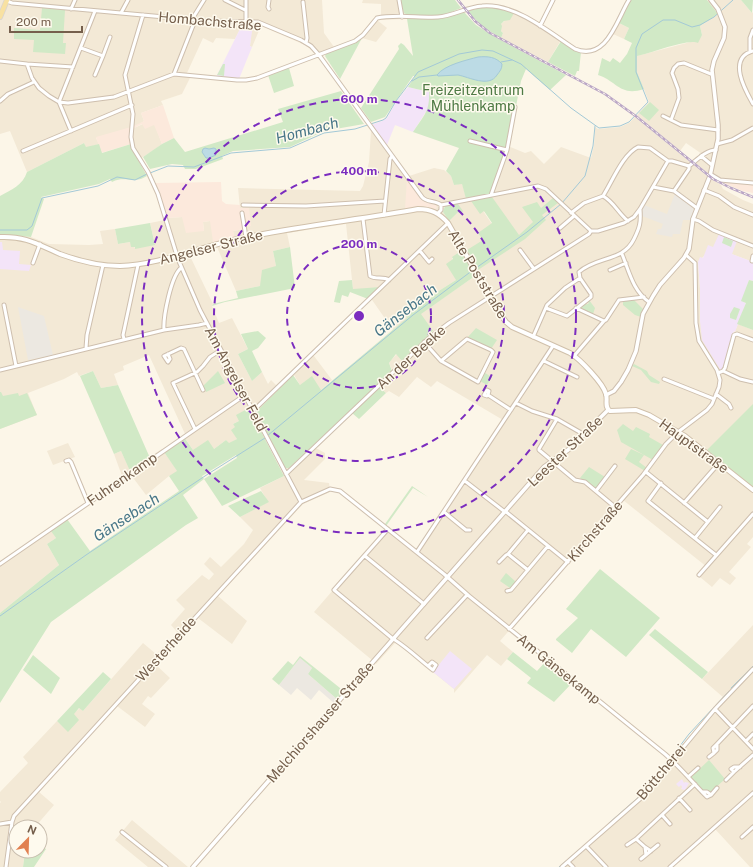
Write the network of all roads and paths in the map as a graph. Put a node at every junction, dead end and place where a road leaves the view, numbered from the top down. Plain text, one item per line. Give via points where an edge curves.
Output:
1 (34, 0) edge
2 (75, 0) edge
3 (128, 0) edge
4 (204, 0) edge
5 (225, 0) edge
6 (246, 0) edge
7 (269, 0) edge
8 (399, 0) edge
9 (553, 0) edge
10 (629, 0) edge
11 (711, 0) edge
12 (7, 1) edge
13 (303, 2) dead end
14 (33, 5) junction
15 (71, 9) junction
16 (269, 9) dead end
17 (245, 10) junction
18 (95, 11) junction
19 (121, 13) junction
20 (143, 15) junction
21 (0, 17) edge
22 (402, 17) junction
23 (194, 20) junction
24 (246, 22) junction
25 (540, 26) junction
26 (753, 30) edge
27 (110, 37) dead end
28 (306, 43) junction
29 (81, 48) junction
30 (752, 51) edge
31 (319, 55) junction
32 (103, 56) junction
33 (0, 61) edge
34 (27, 64) junction
35 (73, 67) junction
36 (174, 74) junction
37 (711, 74) junction
38 (95, 75) dead end
39 (34, 82) junction
40 (128, 92) junction
41 (0, 101) edge
42 (59, 102) junction
43 (753, 104) edge
44 (132, 105) junction
45 (515, 107) dead end
46 (663, 116) dead end
47 (671, 120) junction
48 (753, 128) edge
49 (718, 130) junction
50 (71, 131) junction
51 (470, 141) dead end
52 (717, 144) junction
53 (507, 150) junction
54 (716, 150) junction
55 (23, 151) dead end
56 (703, 155) junction
57 (392, 156) junction
58 (668, 161) junction
59 (712, 165) junction
60 (689, 166) junction
61 (710, 174) junction
62 (753, 183) edge
63 (653, 187) junction
64 (704, 190) junction
65 (674, 191) junction
66 (491, 195) junction
67 (603, 196) junction
68 (385, 201) junction
69 (243, 205) dead end
70 (441, 205) junction
71 (697, 208) junction
72 (425, 209) joint
73 (640, 209) junction
74 (242, 213) dead end
75 (438, 213) junction
76 (384, 215) junction
77 (573, 215) junction
78 (753, 215) edge
79 (363, 219) junction
80 (693, 219) junction
81 (627, 222) junction
82 (448, 223) junction
83 (560, 228) dead end
84 (591, 231) junction
85 (0, 236) edge
86 (246, 237) junction
87 (40, 244) junction
88 (753, 246) edge
89 (520, 250) dead end
90 (420, 251) junction
91 (622, 254) junction
92 (176, 255) junction
93 (686, 255) junction
94 (753, 256) edge
95 (432, 259) dead end
96 (752, 261) dead end
97 (33, 263) dead end
98 (626, 263) junction
99 (138, 264) junction
100 (103, 265) junction
101 (181, 268) junction
102 (534, 269) junction
103 (610, 270) dead end
104 (580, 278) junction
105 (389, 280) junction
106 (490, 297) junction
107 (644, 297) junction
108 (649, 302) junction
109 (4, 305) dead end
110 (546, 308) junction
111 (576, 308) junction
112 (604, 321) junction
113 (207, 322) junction
114 (164, 330) junction
115 (533, 337) junction
116 (124, 340) junction
117 (753, 340) edge
118 (424, 342) junction
119 (553, 346) junction
120 (86, 348) junction
121 (221, 350) junction
122 (168, 354) dead end
123 (574, 356) junction
124 (441, 361) junction
125 (544, 361) junction
126 (16, 366) junction
127 (0, 370) edge
128 (723, 371) junction
129 (195, 373) junction
130 (718, 373) junction
131 (577, 377) dead end
132 (664, 379) dead end
133 (753, 382) edge
134 (203, 390) dead end
135 (716, 394) junction
136 (244, 395) junction
137 (488, 395) dead end
138 (606, 395) junction
139 (714, 399) junction
140 (516, 403) junction
141 (731, 408) dead end
142 (512, 410) junction
143 (608, 410) junction
144 (253, 411) junction
145 (557, 419) junction
146 (195, 429) junction
147 (678, 432) junction
148 (583, 434) junction
149 (552, 460) junction
150 (66, 461) dead end
151 (719, 463) junction
152 (615, 466) dead end
153 (646, 472) junction
154 (286, 474) junction
155 (465, 481) junction
156 (661, 484) junction
157 (330, 489) joint
158 (753, 490) edge
159 (596, 492) junction
160 (301, 502) junction
161 (88, 503) junction
162 (684, 503) junction
163 (615, 507) junction
164 (720, 507) dead end
165 (444, 512) junction
166 (505, 512) junction
167 (753, 514) edge
168 (708, 522) junction
169 (388, 529) junction
170 (470, 530) dead end
171 (528, 530) junction
172 (694, 538) junction
173 (548, 546) junction
174 (417, 552) junction
175 (508, 554) junction
176 (716, 555) junction
177 (365, 556) junction
178 (499, 562) dead end
179 (568, 562) junction
180 (0, 564) edge
181 (528, 570) junction
182 (699, 575) dead end
183 (448, 577) junction
184 (507, 591) dead end
185 (467, 595) junction
186 (424, 604) junction
187 (509, 629) junction
188 (394, 638) junction
189 (428, 638) dead end
190 (428, 666) dead end
191 (753, 669) edge
192 (753, 706) edge
193 (715, 709) junction
194 (733, 728) junction
195 (753, 734) edge
196 (746, 741) junction
197 (753, 750) edge
198 (753, 756) edge
199 (709, 758) dead end
200 (672, 760) junction
201 (698, 768) dead end
202 (688, 777) junction
203 (726, 780) dead end
204 (695, 784) junction
205 (717, 788) dead end
206 (753, 793) edge
207 (679, 798) junction
208 (690, 810) dead end
209 (662, 815) junction
210 (13, 819) edge
211 (670, 824) dead end
212 (753, 827) edge
213 (122, 832) dead end
214 (742, 837) dead end
215 (636, 839) junction
216 (658, 844) dead end
217 (586, 846) junction
218 (627, 846) dead end
219 (645, 847) junction
220 (651, 851) junction
221 (8, 852) edge
222 (646, 855) junction
223 (641, 859) dead end
224 (568, 862) junction
225 (6, 867) edge
226 (166, 867) edge
227 (193, 867) edge
228 (562, 867) edge
229 (573, 867) edge
230 (606, 867) edge
231 (670, 867) edge

1 - 14 street
2 - 15 street
3 - 19 street
4 - 23 street
5 - 17 street
6 - 17 street
7 - 16 street
8 - 22 street
9 - 25 street
10 - 25 street via 610,37 593,50 582,51 575,48
11 - 37 street, Leester Straße via 722,16 725,27 724,38
12 - 14 street, Hombachstraße
12 - 21 main road
13 - 28 street
14 - 15 street, Hombachstraße
15 - 18 street, Hombachstraße
17 - 24 street
18 - 19 street, Hombachstraße
18 - 29 street
19 - 20 street, Hombachstraße
20 - 23 street, Hombachstraße
20 - 40 street, Am Angelser Feld via 126,75
22 - 25 street via 442,16 488,6 512,11
22 - 31 street via 377,18 358,39
23 - 24 street, Hombachstraße
23 - 36 street
24 - 28 street, Hombachstraße via 264,24
26 - 30 street via 750,38
27 - 32 street
28 - 31 street, Hombachstraße
29 - 32 street
29 - 35 street
30 - 43 street via 742,59 739,66 746,93
31 - 36 street via 246,80
31 - 57 street, Hombachstraße
32 - 38 street
33 - 34 street
34 - 35 street
34 - 39 street
35 - 42 street
36 - 40 street
37 - 47 street via 684,63 674,68 672,73 679,95
37 - 49 street, Leester Straße
39 - 41 street via 8,94
39 - 42 street
40 - 42 street via 103,99
40 - 44 street, Am Angelser Feld
42 - 50 street
44 - 50 street
44 - 92 street, Am Angelser Feld via 132,144 162,206
45 - 53 street
46 - 47 street
47 - 49 street via 681,125
48 - 52 street via 732,140
49 - 52 street, Leester Straße
50 - 55 street
51 - 53 street
52 - 54 street, Leester Straße
53 - 66 street
54 - 56 street
54 - 59 street, Leester Straße
56 - 59 street
56 - 60 street
57 - 68 street
57 - 70 street, Hombachstraße via 423,199
58 - 60 street
58 - 63 street
58 - 67 street via 650,148 635,148
59 - 61 street, Leester Straße
60 - 65 street
61 - 62 street via 724,181
61 - 64 street, Leester Straße
63 - 65 street
63 - 73 street
64 - 71 street, Leester Straße
64 - 78 street
65 - 71 street
66 - 70 street
66 - 77 street via 542,186
67 - 77 street via 584,203
67 - 81 street via 612,201
68 - 69 street via 306,206
68 - 76 street
70 - 75 street
71 - 80 street, Leester Straße
72 - 75 main road, Alte Poststraße
72 - 76 main road, Angelser Straße
73 - 81 street
73 - 91 street via 640,227 630,248
74 - 86 street
75 - 82 main road, Alte Poststraße
76 - 79 main road, Angelser Straße
77 - 83 street
77 - 84 street
79 - 86 main road, Angelser Straße
79 - 105 street via 370,276
80 - 88 street
80 - 93 street, Leester Straße via 691,242
81 - 84 street
82 - 90 street
82 - 106 main road, Alte Poststraße
84 - 102 street, An der Beeke
85 - 87 main road, Angelser Straße via 20,237
86 - 92 main road, Angelser Straße
87 - 97 street
87 - 100 main road, Angelser Straße via 77,260
89 - 102 street
90 - 95 street via 429,262
90 - 105 street
91 - 98 street
91 - 104 street via 600,260 580,271
92 - 99 main road, Angelser Straße
92 - 101 street, Am Angelser Feld
93 - 108 street, Leester Straße
93 - 130 street via 695,264 696,323 699,341
94 - 96 street
98 - 103 street
98 - 107 street via 635,286
99 - 100 main road, Angelser Straße
99 - 116 street
100 - 120 street
101 - 113 street, Am Angelser Feld
101 - 114 street via 171,284
102 - 106 street, An der Beeke
104 - 110 street via 565,288
104 - 111 street via 591,297
105 - 144 street
106 - 115 main road, Alte Poststraße via 506,322 516,330
106 - 118 street, An der Beeke via 438,330
107 - 108 street
107 - 112 street via 619,300
108 - 138 street, Leester Straße via 643,314 636,351 627,371 614,391
109 - 126 street
110 - 111 street via 567,316
110 - 115 street
111 - 112 street
112 - 123 street
113 - 114 street
113 - 121 street, Am Angelser Feld
114 - 116 street
115 - 119 main road, Alte Poststraße
116 - 120 street
117 - 128 street via 734,335
118 - 124 street
118 - 154 street, An der Beeke
119 - 123 main road, Alte Poststraße
119 - 125 street
120 - 126 street
121 - 129 street via 210,357
121 - 136 street, Am Angelser Feld
122 - 129 street via 184,349
123 - 138 main road, Alte Poststraße via 603,387
124 - 124 street via 478,382 493,352 466,338
125 - 131 street
125 - 140 street
126 - 127 street
128 - 130 street
128 - 133 street
129 - 134 street
129 - 146 street via 173,383
130 - 135 street, Kirchstraße via 720,384
132 - 139 street
135 - 139 street, Kirchstraße
135 - 141 street
136 - 144 street, Am Angelser Feld
136 - 146 street, Fuhrenkamp
137 - 142 street
138 - 143 main road, Leester Straße
139 - 147 street, Kirchstraße via 710,408
140 - 142 street
140 - 145 street
142 - 155 street
143 - 147 main road, Hauptstraße via 639,410
143 - 148 street, Leester Straße
144 - 154 street, Am Angelser Feld
145 - 148 street
145 - 149 street via 539,449
146 - 161 street, Fuhrenkamp
147 - 151 main road, Hauptstraße
147 - 153 street, Kirchstraße
148 - 149 street, Leester Straße via 568,450
149 - 159 street via 575,480 584,481
149 - 166 street, Leester Straße
150 - 161 street via 71,462
151 - 158 main road, Hauptstraße
151 - 162 street
152 - 159 street
153 - 156 street
153 - 163 street, Kirchstraße
154 - 160 street, Am Angelser Feld
155 - 165 street
155 - 166 street
156 - 162 street
156 - 172 street via 648,501
157 - 160 street, Westerheide
157 - 169 street, Am Gänsekamp via 340,491
159 - 163 street
160 - 210 street, Westerheide
161 - 180 street, Fuhrenkamp
162 - 168 street
163 - 179 street, Kirchstraße
164 - 168 street
165 - 170 street via 466,530
165 - 174 street
166 - 171 street
166 - 183 street, Leester Straße
167 - 176 street
168 - 172 street
169 - 174 street, Am Gänsekamp
169 - 177 street
171 - 173 street
171 - 175 street
172 - 176 street
173 - 179 street
173 - 181 street
174 - 183 street, Am Gänsekamp
175 - 178 street
175 - 181 street
176 - 182 street
177 - 186 street
177 - 188 street via 334,590
179 - 187 street, Kirchstraße
181 - 184 street via 511,590
183 - 185 street, Am Gänsekamp
183 - 186 street, Melchiorshauser Straße
185 - 187 street, Am Gänsekamp
185 - 189 street
186 - 188 street, Melchiorshauser Straße
187 - 200 street, Am Gänsekamp
188 - 190 street
188 - 227 street, Melchiorshauser Straße
191 - 193 street, Böttcherei
192 - 194 street
193 - 194 street
193 - 200 street, Böttcherei
194 - 196 street
194 - 199 street via 717,744 717,750
195 - 196 street
196 - 197 street
198 - 203 street via 740,768 731,769 734,772
200 - 202 street, Am Gänsekamp
200 - 217 street, Böttcherei via 642,797
201 - 202 street
202 - 204 street, Am Gänsekamp
204 - 205 street, Am Gänsekamp via 707,797
204 - 207 street
206 - 231 street
207 - 208 street
207 - 209 street
209 - 211 street
209 - 215 street
212 - 214 street
213 - 226 street
215 - 218 street
215 - 219 street
216 - 220 street
217 - 224 street, Böttcherei
217 - 230 street
219 - 220 street
219 - 222 street
220 - 222 street
221 - 225 street
222 - 223 street
224 - 228 street, Böttcherei
224 - 229 street

